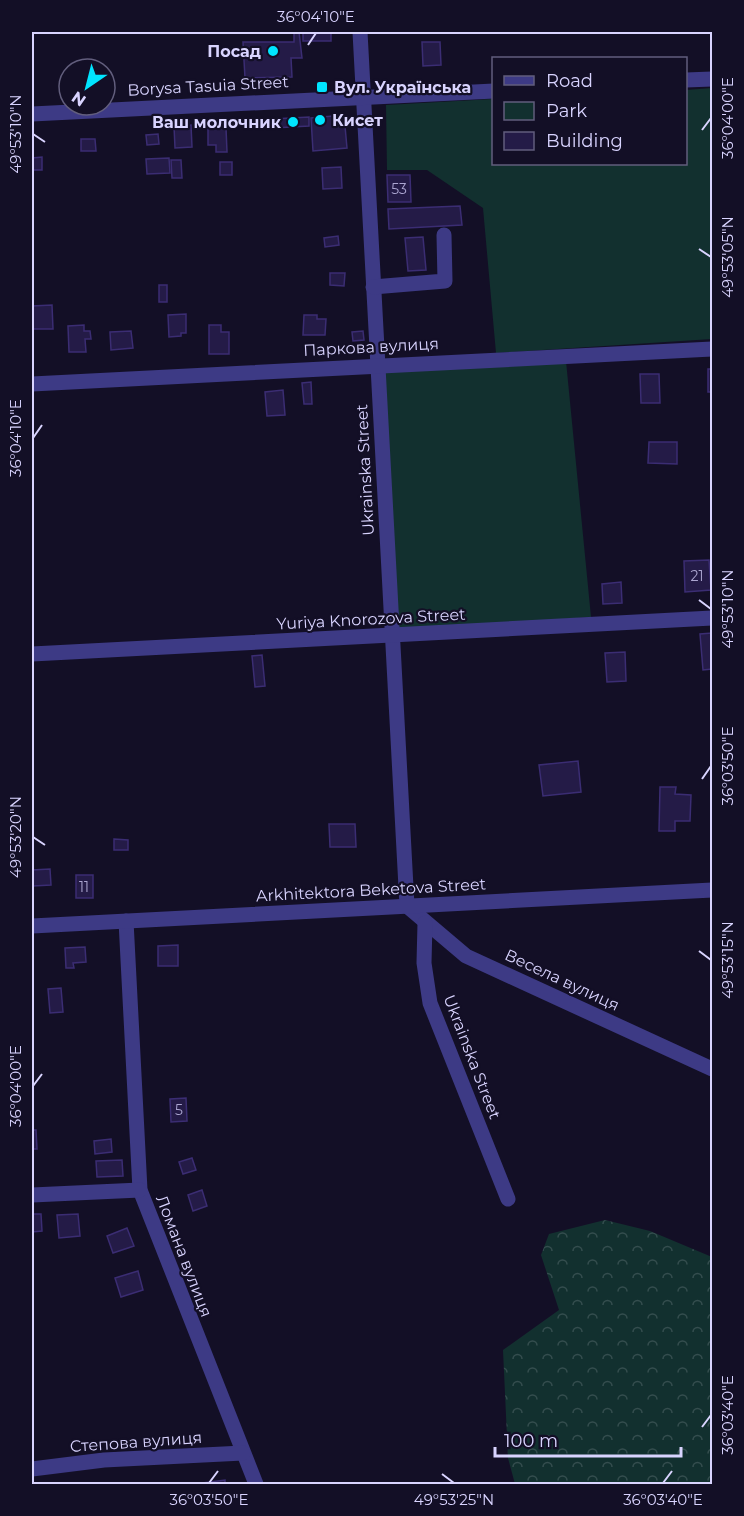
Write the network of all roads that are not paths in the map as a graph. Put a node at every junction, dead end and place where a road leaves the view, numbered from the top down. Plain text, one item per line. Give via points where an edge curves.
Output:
1 (360, 32) edge
2 (712, 79) edge
3 (687, 80) edge
4 (492, 91) edge
5 (364, 98) junction
6 (32, 114) edge
7 (444, 235) dead end
8 (373, 287) junction
9 (712, 349) edge
10 (377, 364) junction
11 (32, 384) edge
12 (712, 618) edge
13 (393, 636) junction
14 (32, 654) edge
15 (712, 890) edge
16 (407, 906) junction
17 (126, 921) junction
18 (425, 923) junction
19 (32, 926) edge
20 (712, 1069) edge
21 (140, 1190) junction
22 (32, 1195) edge
23 (508, 1199) dead end
24 (243, 1452) junction
25 (32, 1469) edge
26 (256, 1485) edge

1 - 5 street, Ukrainska Street
2 - 3 street
4 - 5 street, Borysa Tasuia Street
5 - 6 street, Borysa Tasuia Street
5 - 8 street, Ukrainska Street
7 - 8 street via 445,281
8 - 10 street, Ukrainska Street
9 - 10 street, Паркова вулиця
10 - 11 street, Паркова вулиця
10 - 13 street, Ukrainska Street
12 - 13 street, Yuriya Knorozova Street
13 - 14 street, Yuriya Knorozova Street
13 - 16 street, Ukrainska Street
15 - 16 street, Arkhitektora Beketova Street
16 - 17 street, Arkhitektora Beketova Street
16 - 18 street, Весела вулиця
17 - 19 street, Arkhitektora Beketova Street
17 - 21 street, Ломана вулиця
18 - 20 street, Весела вулиця via 466,956
18 - 23 street, Ukrainska Street via 424,963 430,1003
21 - 22 street
21 - 24 street, Ломана вулиця
24 - 25 street, Степова вулиця via 105,1460
24 - 26 street, Ломана вулиця

